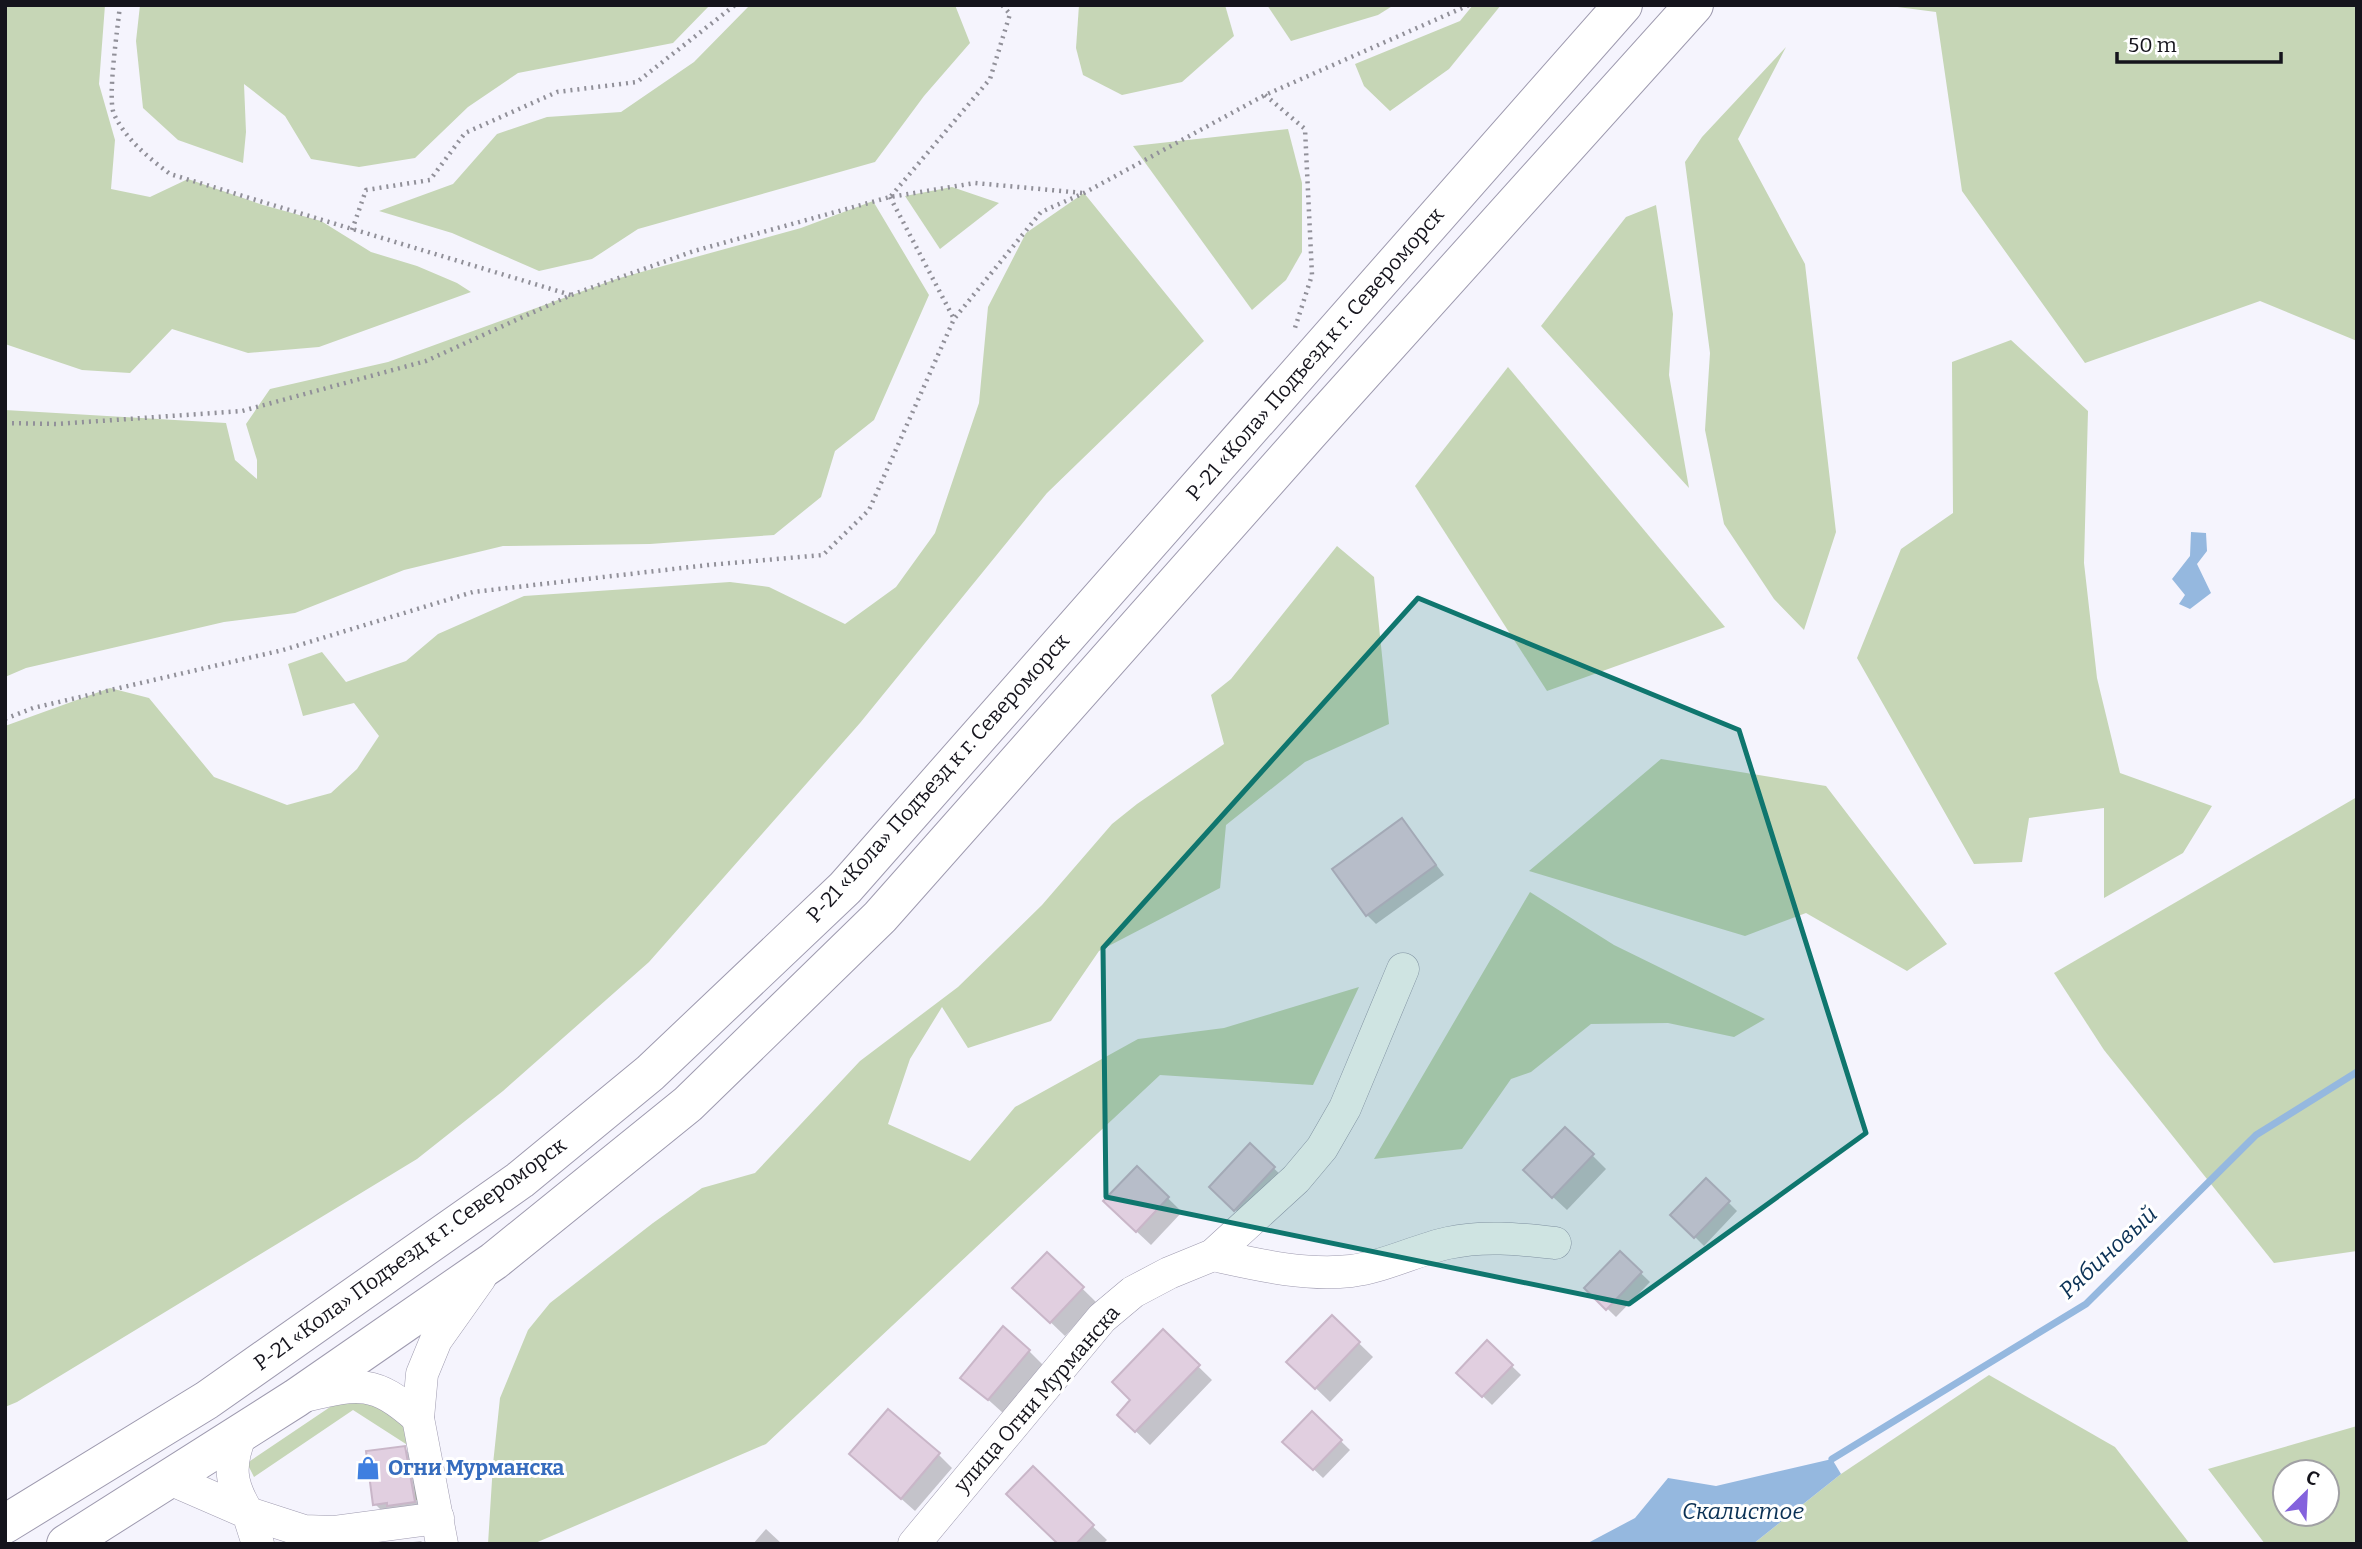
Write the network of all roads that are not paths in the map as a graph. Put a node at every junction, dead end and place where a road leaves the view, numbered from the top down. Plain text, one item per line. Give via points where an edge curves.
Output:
1 (1623, 5) edge
2 (1694, 5) edge
3 (1404, 969) dead end
4 (1555, 1243) dead end
5 (1213, 1255) junction
6 (494, 1261) junction
7 (296, 1398) junction
8 (418, 1418) junction
9 (241, 1434) junction
10 (170, 1479) junction
11 (248, 1513) junction
12 (5, 1524) edge
13 (440, 1531) edge
14 (66, 1544) edge
15 (258, 1544) edge
16 (914, 1544) edge

1 - 12 main road, Р-21 «Кола» Подъезд к г. Североморск via 845,888 650,1073 520,1180 207,1400
2 - 6 main road via 880,917 688,1104
3 - 5 street via 1345,1108 1322,1148 1296,1179
4 - 5 street via 1480,1238 1353,1271 1279,1270
5 - 16 street, улица Огни Мурманска via 1132,1292 1102,1318
6 - 7 main road
6 - 8 street via 436,1340 422,1374
7 - 8 street via 346,1386 373,1388 397,1399
7 - 9 main road
8 - 13 street
9 - 10 main road
9 - 11 street via 233,1454 232,1475
10 - 11 street
10 - 14 main road
11 - 13 street via 304,1531
11 - 15 street

